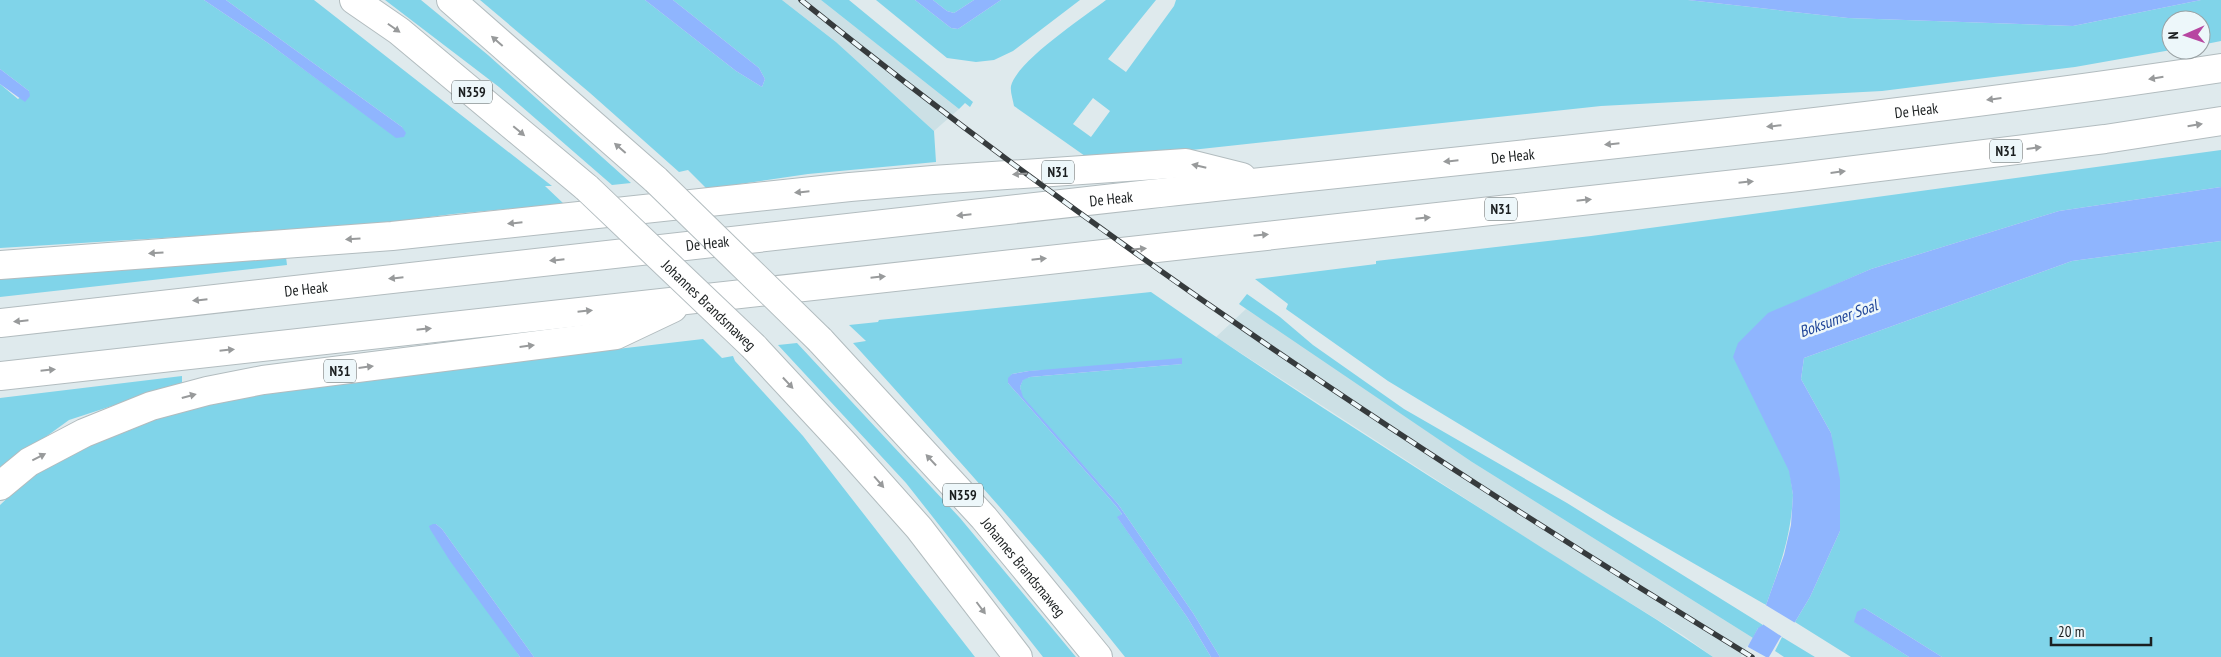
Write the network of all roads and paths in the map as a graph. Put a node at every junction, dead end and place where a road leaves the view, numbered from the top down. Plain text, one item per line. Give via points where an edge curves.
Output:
1 (354, 0) edge
2 (451, 0) edge
3 (2221, 68) edge
4 (2221, 121) edge
5 (1263, 182) junction
6 (0, 265) edge
7 (694, 298) junction
8 (0, 323) edge
9 (0, 376) edge
10 (0, 486) edge
11 (1014, 654) edge
12 (1098, 657) edge

1 -> 11 highway, Johannes Brandsmaweg / N359, bridge via 399,31 587,188 754,347 919,528
12 -> 2 highway, Johannes Brandsmaweg / N359, bridge via 984,518 820,340 656,180
3 -> 5 highway, De Heak / N31 via 1822,121
7 -> 4 highway, N31 via 1790,178 2104,139
5 -> 6 highway, N31 via 1186,163 850,187 392,236
5 -> 8 highway, De Heak / N31
9 -> 7 highway, N31
10 -> 7 highway, N31 via 29,462 84,433 151,406 198,393 263,380 616,335

